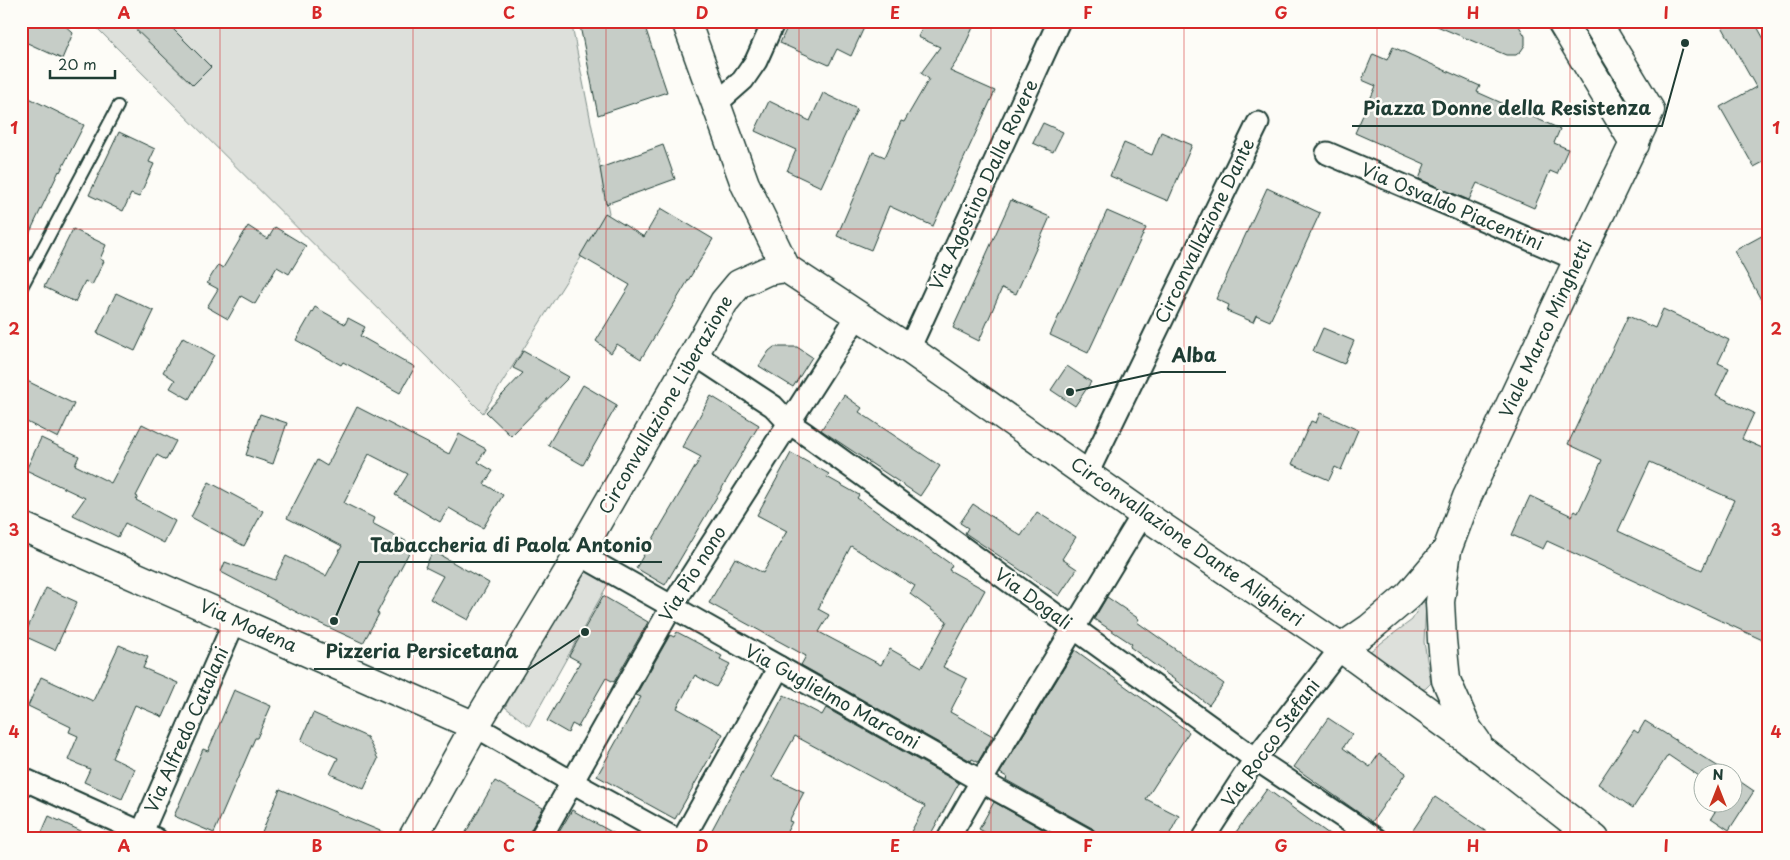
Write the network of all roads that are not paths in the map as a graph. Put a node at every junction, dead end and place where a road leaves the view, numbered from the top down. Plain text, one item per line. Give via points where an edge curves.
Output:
1 (686, 21) edge
2 (774, 21) edge
3 (1059, 21) edge
4 (1561, 21) edge
5 (1596, 21) edge
6 (717, 103) junction
7 (118, 106) dead end
8 (1258, 123) dead end
9 (1635, 144) junction
10 (1327, 154) dead end
11 (1578, 260) junction
12 (777, 270) junction
13 (21, 289) edge
14 (858, 315) junction
15 (909, 349) junction
16 (694, 354) junction
17 (789, 422) junction
18 (1087, 474) junction
19 (1143, 514) junction
20 (21, 526) edge
21 (1447, 550) junction
22 (579, 554) junction
23 (672, 606) junction
24 (235, 620) junction
25 (1073, 628) junction
26 (1341, 648) junction
27 (779, 667) junction
28 (1446, 680) junction
29 (1413, 700) junction
30 (475, 726) junction
31 (1484, 752) junction
32 (1255, 759) junction
33 (21, 778) edge
34 (981, 781) junction
35 (572, 782) junction
36 (146, 837) edge
37 (412, 839) edge
38 (540, 839) edge
39 (675, 839) edge
40 (683, 839) edge
41 (948, 839) edge
42 (1086, 839) edge
43 (1204, 839) edge
44 (1376, 839) edge
45 (1595, 839) edge

1 - 6 main road
2 - 6 street via 756,61 743,80
3 - 15 street, Via Agostino Dalla Rovere
4 - 9 main road
5 - 9 main road, Viale Marco Minghetti via 1650,110
6 - 12 main road
7 - 13 lane
8 - 18 street, Circonvallazione Dante
9 - 11 main road, Viale Marco Minghetti
10 - 11 street, Via Osvaldo Piacentini
11 - 21 main road, Viale Marco Minghetti via 1467,497
12 - 14 main road, Circonvallazione Dante Alighieri
12 - 16 main road, Circonvallazione Liberazione via 739,284 724,302
14 - 15 main road, Circonvallazione Dante Alighieri
14 - 17 street, Via Pio nono
15 - 18 main road, Circonvallazione Dante Alighieri
16 - 17 street, Via Dogali via 773,406
16 - 22 main road, Circonvallazione Liberazione
17 - 23 street, Via Pio nono
17 - 25 street, Via Dogali
18 - 19 main road, Circonvallazione Dante Alighieri
19 - 25 street
19 - 26 main road, Circonvallazione Dante Alighieri
20 - 24 main road, Via Modena
21 - 26 main road, Viale Marco Minghetti via 1409,595
21 - 28 main road, Viale Marco Minghetti via 1440,602
22 - 23 street, Via Guglielmo Marconi
22 - 30 main road, Circonvallazione Liberazione
23 - 27 street, Via Guglielmo Marconi
23 - 35 street, Via Pio nono
24 - 30 main road, Via Modena
24 - 36 street, Via Alfredo Catalani
25 - 32 street, Via Dogali
25 - 34 street
26 - 29 main road, Circonvallazione Dante Alighieri
26 - 32 street, Via Rocco Stefani
27 - 34 street, Via Guglielmo Marconi
27 - 40 street
28 - 29 main road via 1432,697
28 - 31 main road, Viale Marco Minghetti via 1467,728
29 - 31 main road, Circonvallazione Dante Alighieri
30 - 35 street
30 - 37 main road, Circonvallazione Liberazione
31 - 45 main road, Circonvallazione Dante Alighieri
32 - 43 street, Via Rocco Stefani
32 - 44 street, Via Dogali
33 - 36 street
34 - 41 street
34 - 42 street, Via Guglielmo Marconi
35 - 38 street, Via Pio nono
35 - 39 street

